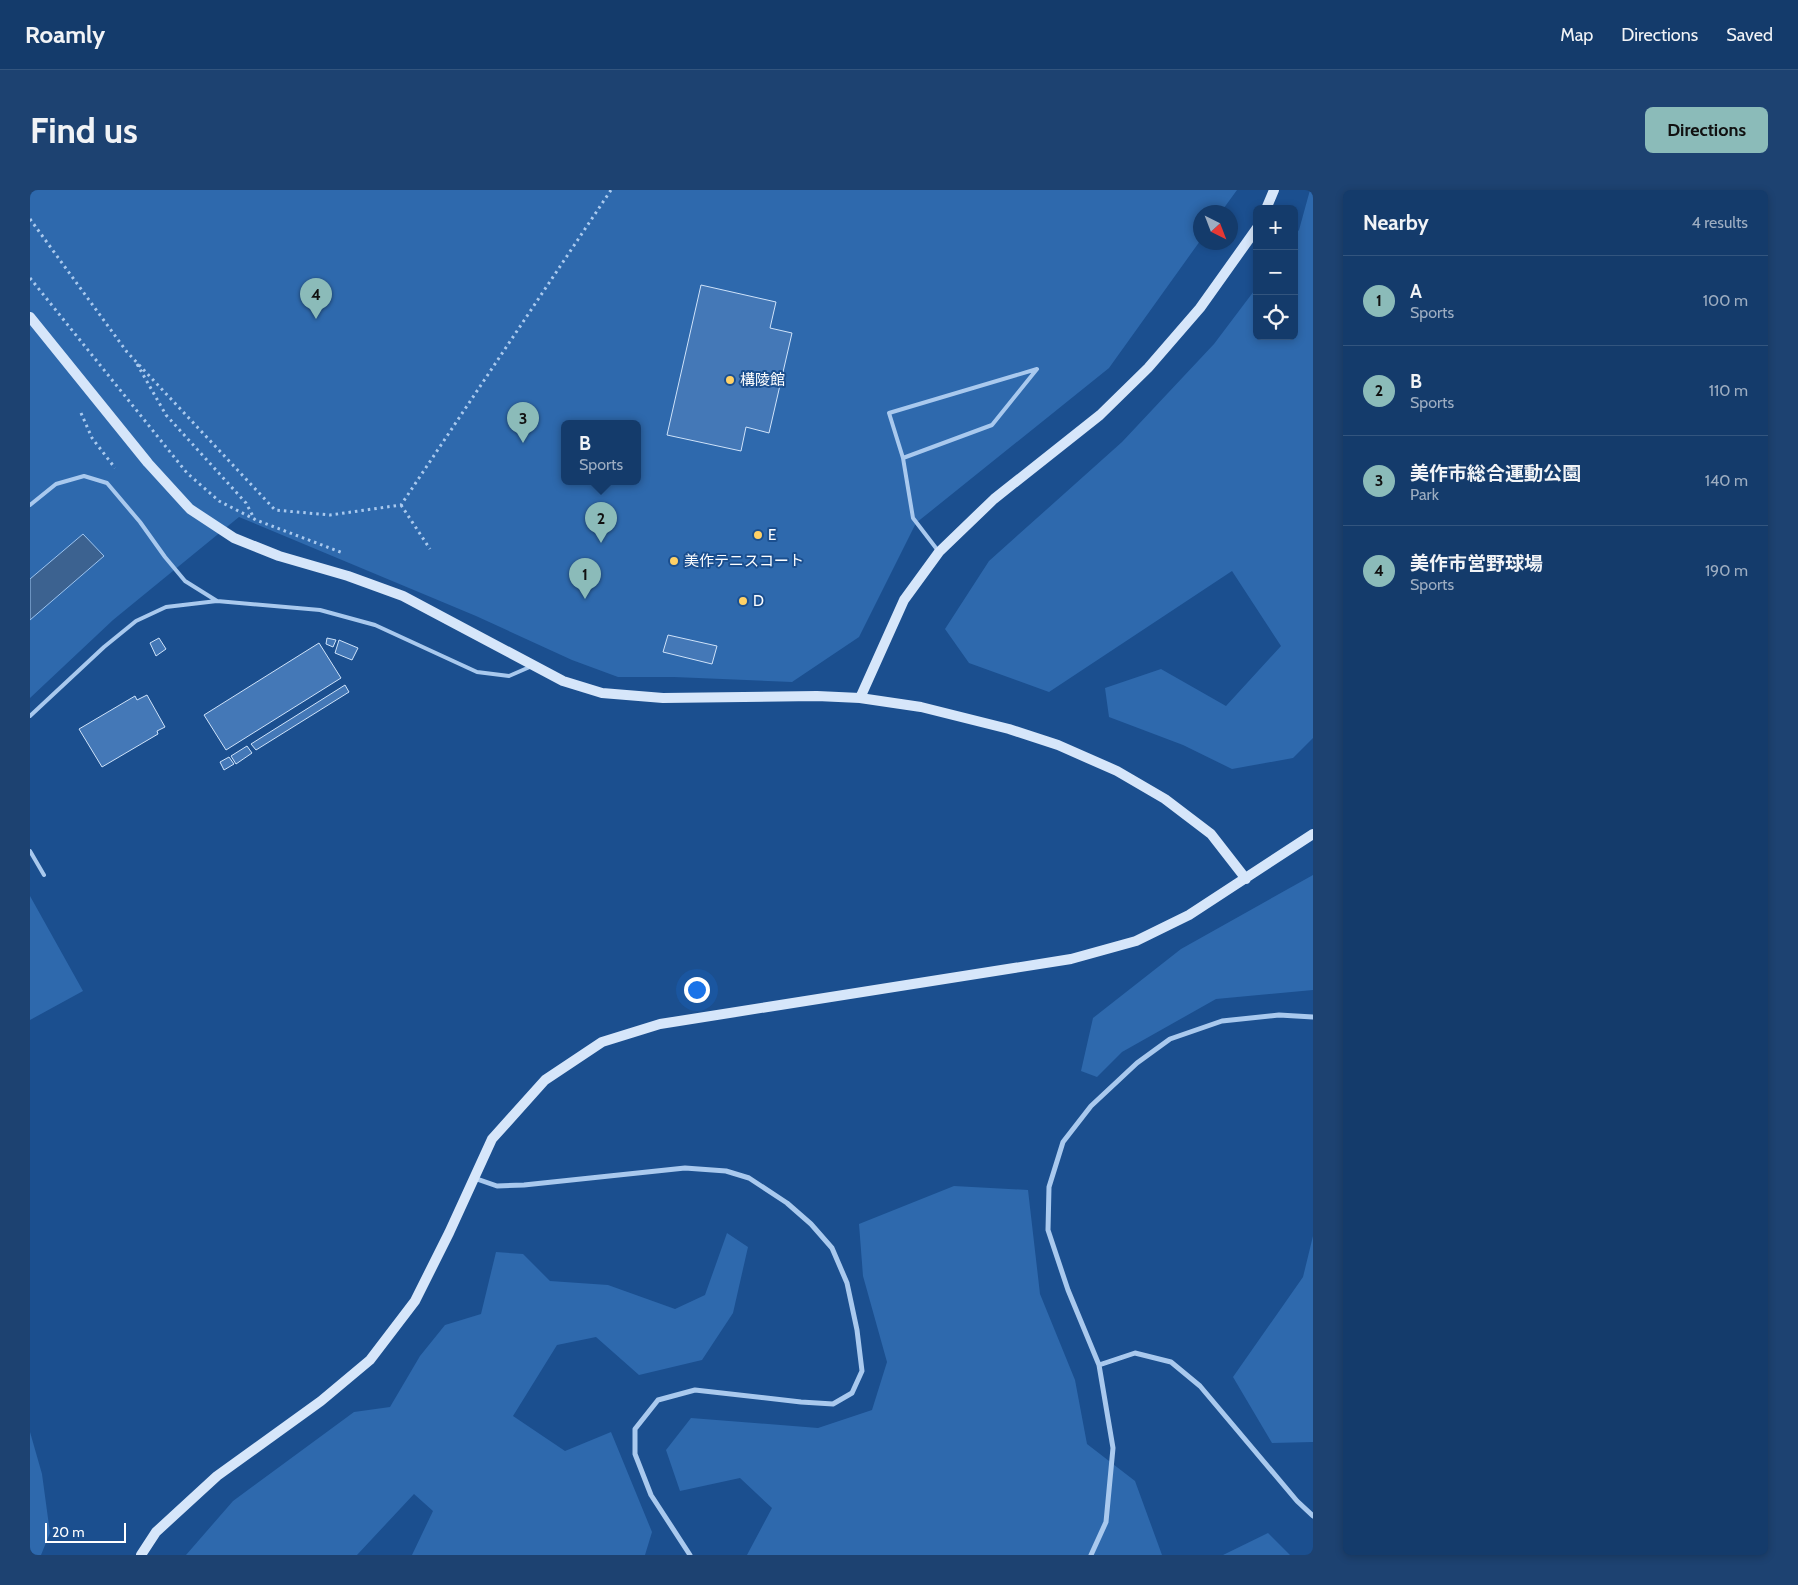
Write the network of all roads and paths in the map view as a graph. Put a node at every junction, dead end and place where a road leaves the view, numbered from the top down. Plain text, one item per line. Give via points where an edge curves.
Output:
1 (612, 190) edge
2 (1274, 190) edge
3 (1268, 205) edge
4 (30, 219) edge
5 (1253, 234) edge
6 (30, 278) edge
7 (30, 317) edge
8 (133, 358) junction
9 (86, 388) junction
10 (903, 458) junction
11 (115, 468) dead end
12 (30, 505) edge
13 (401, 505) junction
14 (256, 520) junction
15 (430, 549) dead end
16 (939, 552) junction
17 (348, 554) dead end
18 (217, 601) junction
19 (532, 666) junction
20 (860, 698) junction
21 (30, 716) edge
22 (1313, 834) edge
23 (30, 851) edge
24 (44, 875) dead end
25 (1246, 878) junction
26 (1313, 1017) edge
27 (474, 1178) junction
28 (1099, 1365) junction
29 (1313, 1516) edge
30 (141, 1555) edge
31 (690, 1555) edge
32 (1091, 1555) edge

1 - 13 path
2 - 3 street
4 - 8 path
5 - 16 street via 1200,308 1148,368 1100,415 994,499
6 - 14 path via 187,473 219,501
7 - 9 street
8 - 13 path via 275,510 330,515
8 - 14 path via 166,415 246,503
9 - 11 path via 77,405 92,438
9 - 19 street via 190,509 234,538 403,596
10 - 10 lane via 889,413 1037,369 992,425
10 - 16 lane via 914,518
12 - 18 lane via 56,484 84,476 107,484 185,581
13 - 15 path
14 - 17 path
16 - 20 street via 904,600
18 - 19 lane via 320,610 376,625 477,672 509,676
18 - 21 lane via 166,607 136,621
19 - 20 street via 563,681 602,693 663,698
20 - 25 street via 921,707 1009,729 1058,745 1117,771 1164,799 1211,834
22 - 25 street
23 - 24 lane
25 - 27 street via 1189,915 1136,941 1072,959 660,1024 602,1042 545,1080 492,1139
26 - 28 street via 1279,1015 1222,1022 1170,1039 1136,1064 1091,1106 1063,1142 1049,1187 1048,1230
27 - 30 street via 415,1301 370,1360 217,1476 156,1532
27 - 31 street via 497,1186 685,1168 726,1171 749,1178 787,1204 832,1248 847,1282 857,1330 862,1371 852,1393 833,1404 695,1390 658,1400 635,1429 635,1454 650,1495
28 - 29 street via 1135,1353 1172,1362 1200,1386
28 - 32 street via 1113,1448 1106,1522

